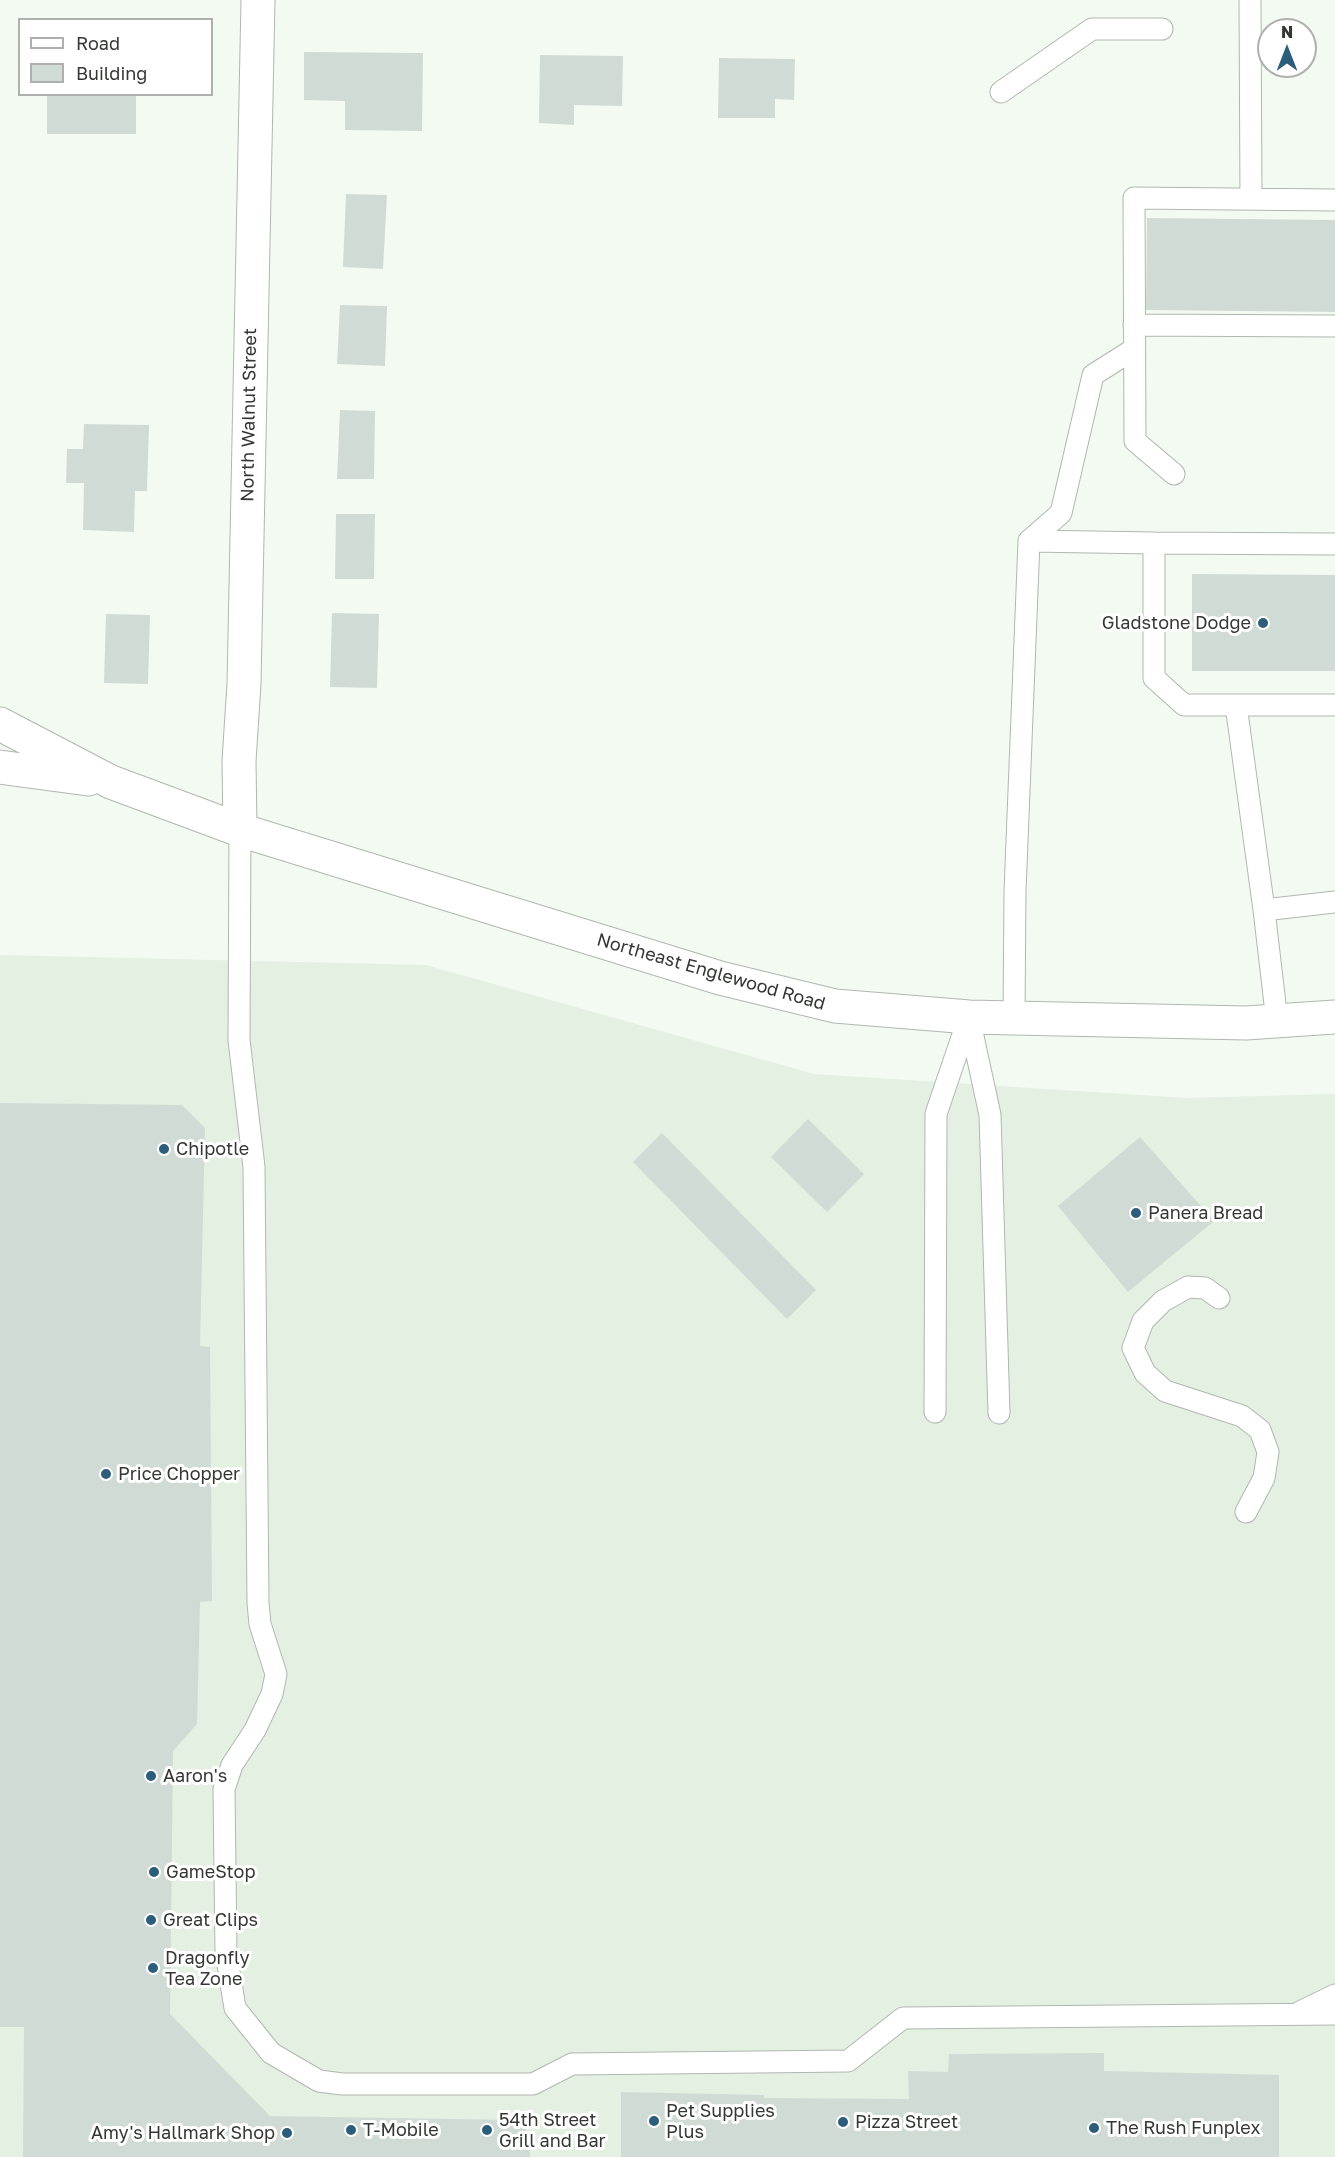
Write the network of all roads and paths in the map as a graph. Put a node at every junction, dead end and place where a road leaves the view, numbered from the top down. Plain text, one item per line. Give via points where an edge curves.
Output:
1 (258, 0) edge
2 (1250, 0) edge
3 (1162, 29) dead end
4 (1001, 92) dead end
5 (1251, 199) junction
6 (1335, 200) edge
7 (1134, 325) junction
8 (1335, 326) edge
9 (1134, 349) junction
10 (1174, 474) dead end
11 (1029, 541) junction
12 (1154, 543) junction
13 (1335, 544) edge
14 (1236, 705) junction
15 (1335, 705) edge
16 (0, 724) edge
17 (0, 767) edge
18 (111, 782) junction
19 (240, 830) junction
20 (1335, 902) edge
21 (1264, 910) junction
22 (969, 1017) junction
23 (1335, 1017) edge
24 (1014, 1018) junction
25 (1277, 1021) junction
26 (1219, 1298) dead end
27 (935, 1412) dead end
28 (999, 1413) dead end
29 (1246, 1512) dead end
30 (1335, 1995) edge
31 (1294, 2014) junction
32 (1335, 2014) edge

1 - 19 main road, North Walnut Street via 244,684 238,761
2 - 5 lane
3 - 4 lane via 1092,29
5 - 6 lane
5 - 7 lane via 1134,198
7 - 8 lane
7 - 9 lane
9 - 10 lane via 1135,441
9 - 11 lane via 1093,375 1060,513
11 - 12 lane
11 - 24 lane
12 - 13 lane
12 - 14 lane via 1154,678 1184,705
14 - 15 lane
14 - 21 lane
16 - 18 main road, Northeast Englewood Road
17 - 18 main road, Northeast Englewood Road
18 - 19 main road, Northeast Englewood Road
19 - 22 main road, Northeast Englewood Road via 720,978 835,1006
19 - 31 lane via 239,1040 254,1167 258,1604 260,1624 276,1674 272,1694 232,1765 224,1788 226,1953 235,2008 271,2054 319,2081 342,2085 533,2084 572,2064 848,2061 903,2018
20 - 21 lane
21 - 25 lane
22 - 24 main road, Northeast Englewood Road
22 - 27 lane via 936,1114
22 - 28 lane via 990,1115
23 - 25 main road, Northeast Englewood Road
24 - 25 main road, Northeast Englewood Road
26 - 29 lane via 1204,1288 1188,1287 1163,1300 1143,1321 1132,1348 1145,1373 1165,1391 1242,1416 1260,1430 1268,1452 1264,1478
30 - 31 lane
31 - 32 lane

